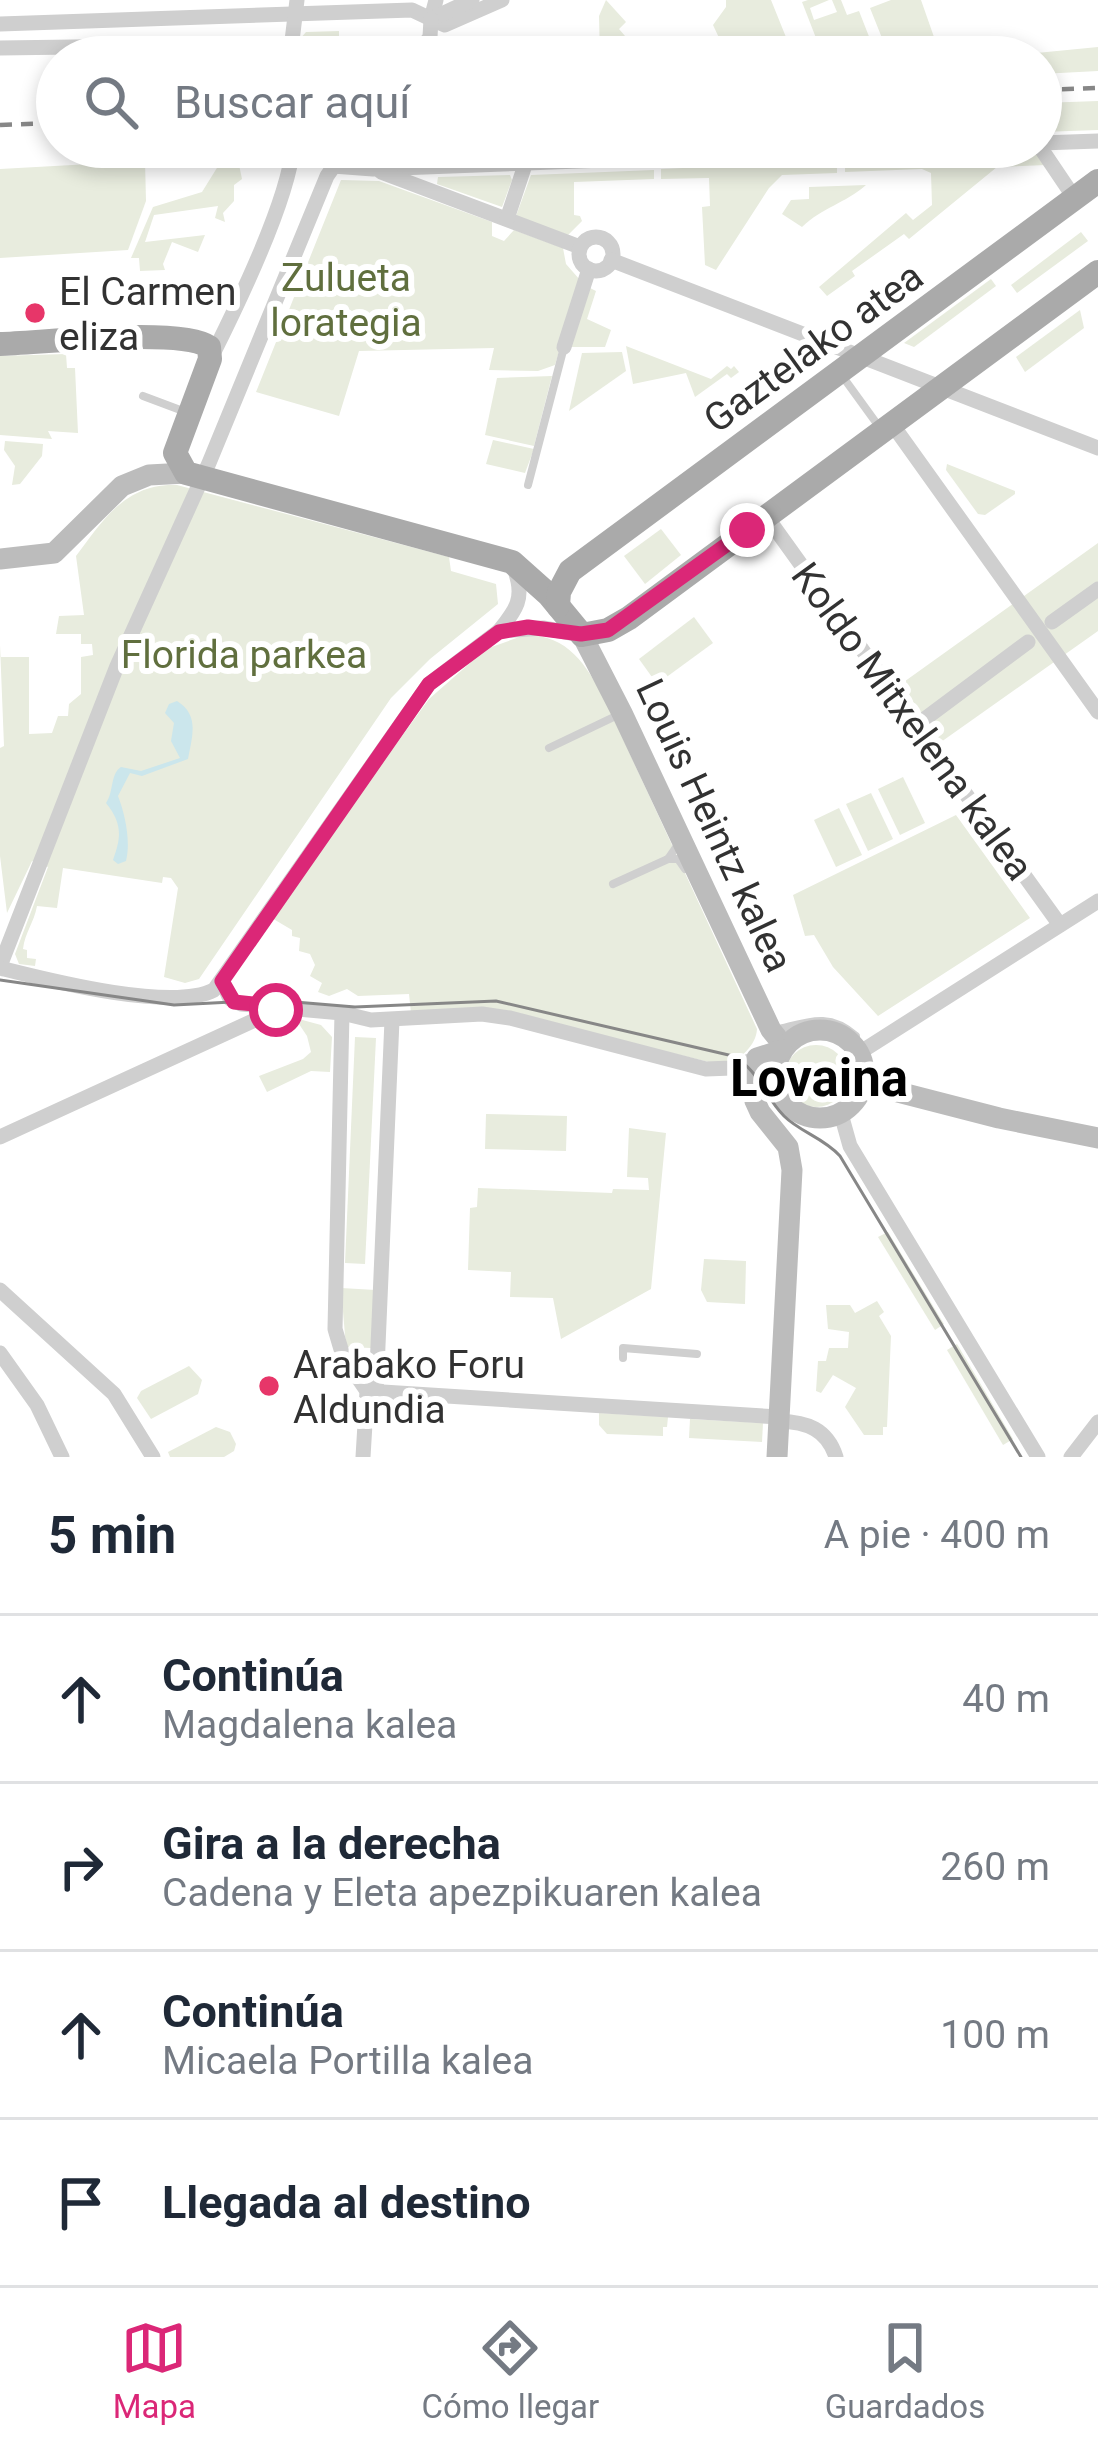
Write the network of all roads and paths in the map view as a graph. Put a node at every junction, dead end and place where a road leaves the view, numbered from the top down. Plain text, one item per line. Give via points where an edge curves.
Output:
1 (436, 0) edge
2 (472, 0) edge
3 (502, 0) edge
4 (298, 7) edge
5 (431, 19) junction
6 (0, 24) edge
7 (430, 36) edge
8 (36, 48) edge
9 (0, 50) edge
10 (1098, 141) edge
11 (1062, 143) edge
12 (1062, 164) edge
13 (290, 168) edge
14 (332, 168) edge
15 (360, 168) edge
16 (395, 168) edge
17 (524, 168) edge
18 (373, 169) junction
19 (1089, 187) edge
20 (507, 219) junction
21 (580, 247) junction
22 (611, 260) junction
23 (589, 269) junction
24 (1098, 272) edge
25 (0, 344) edge
26 (564, 346) joint
27 (862, 355) junction
28 (210, 359) junction
29 (838, 371) junction
30 (942, 388) junction
31 (143, 396) dead end
32 (190, 414) junction
33 (887, 428) junction
34 (1098, 448) edge
35 (187, 468) junction
36 (528, 485) dead end
37 (766, 517) junction
38 (0, 559) edge
39 (512, 562) junction
40 (570, 571) junction
41 (1098, 589) edge
42 (558, 606) junction
43 (1052, 622) dead end
44 (499, 632) junction
45 (581, 634) junction
46 (1028, 642) dead end
47 (1098, 712) edge
48 (622, 713) junction
49 (926, 718) dead end
50 (549, 748) dead end
51 (680, 836) junction
52 (668, 859) junction
53 (613, 884) dead end
54 (1098, 901) edge
55 (1060, 925) junction
56 (1, 964) edge
57 (218, 985) junction
58 (282, 1007) junction
59 (342, 1013) junction
60 (392, 1020) junction
61 (779, 1042) junction
62 (857, 1052) junction
63 (758, 1058) junction
64 (863, 1083) junction
65 (841, 1114) junction
66 (0, 1137) edge
67 (1098, 1138) edge
68 (0, 1290) edge
69 (0, 1353) edge
70 (697, 1354) dead end
71 (622, 1358) dead end
72 (371, 1391) junction
73 (779, 1419) junction
74 (1098, 1422) edge
75 (1036, 1455) edge
76 (62, 1457) edge
77 (153, 1457) edge
78 (363, 1457) edge
79 (777, 1457) edge
80 (836, 1457) edge
81 (1070, 1457) edge

1 - 5 street
2 - 5 street
3 - 5 street via 452,24
4 - 5 street via 412,10
4 - 6 street
5 - 7 street
8 - 9 street
10 - 11 street
12 - 19 street
13 - 28 street
14 - 35 street
15 - 18 street
16 - 18 street
17 - 20 street
18 - 20 street
19 - 27 main road, Gaztelako atea
20 - 21 street
21 - 22 street via 602,239
21 - 23 street
22 - 23 street
22 - 27 street
23 - 26 street
24 - 30 main road
25 - 28 main road via 189,338 209,346
26 - 36 lane
27 - 29 main road, Gaztelako atea
27 - 30 street
28 - 32 main road
29 - 33 lane
29 - 40 main road, Gaztelako atea
30 - 33 main road
30 - 34 street
31 - 32 lane
32 - 35 main road
33 - 37 main road
33 - 47 street
35 - 38 main road via 114,491 54,554
35 - 39 main road
35 - 56 street
37 - 45 main road via 617,626
37 - 55 street, Koldo Mitxelena kalea
39 - 40 main road
39 - 42 main road
39 - 44 street via 522,593
40 - 42 main road
41 - 43 street
42 - 45 main road
44 - 45 street
44 - 57 street via 417,696
45 - 48 main road, Louis Heintz kalea
46 - 49 street
48 - 50 lane
48 - 51 main road, Louis Heintz kalea
51 - 52 lane
51 - 61 main road, Louis Heintz kalea
52 - 53 lane
52 - 61 lane via 682,862 756,1019
54 - 55 street
55 - 62 street
56 - 57 street via 37,978 155,996 195,998
57 - 58 street via 234,1002
58 - 59 street
58 - 66 street
59 - 60 street
59 - 72 street via 335,1329
60 - 63 street via 510,1018 706,1069
60 - 72 street
61 - 62 main road via 826,1030
61 - 63 main road
61 - 65 main road via 778,1086 790,1105 817,1119
62 - 64 main road
63 - 73 main road via 755,1101 788,1147 792,1170
64 - 65 main road
64 - 67 main road
65 - 75 street via 850,1146
68 - 77 street via 109,1388
69 - 76 street via 38,1405
70 - 71 lane via 623,1348
72 - 73 street via 620,1401
72 - 78 street
73 - 79 main road
73 - 80 street via 816,1428
74 - 81 street

